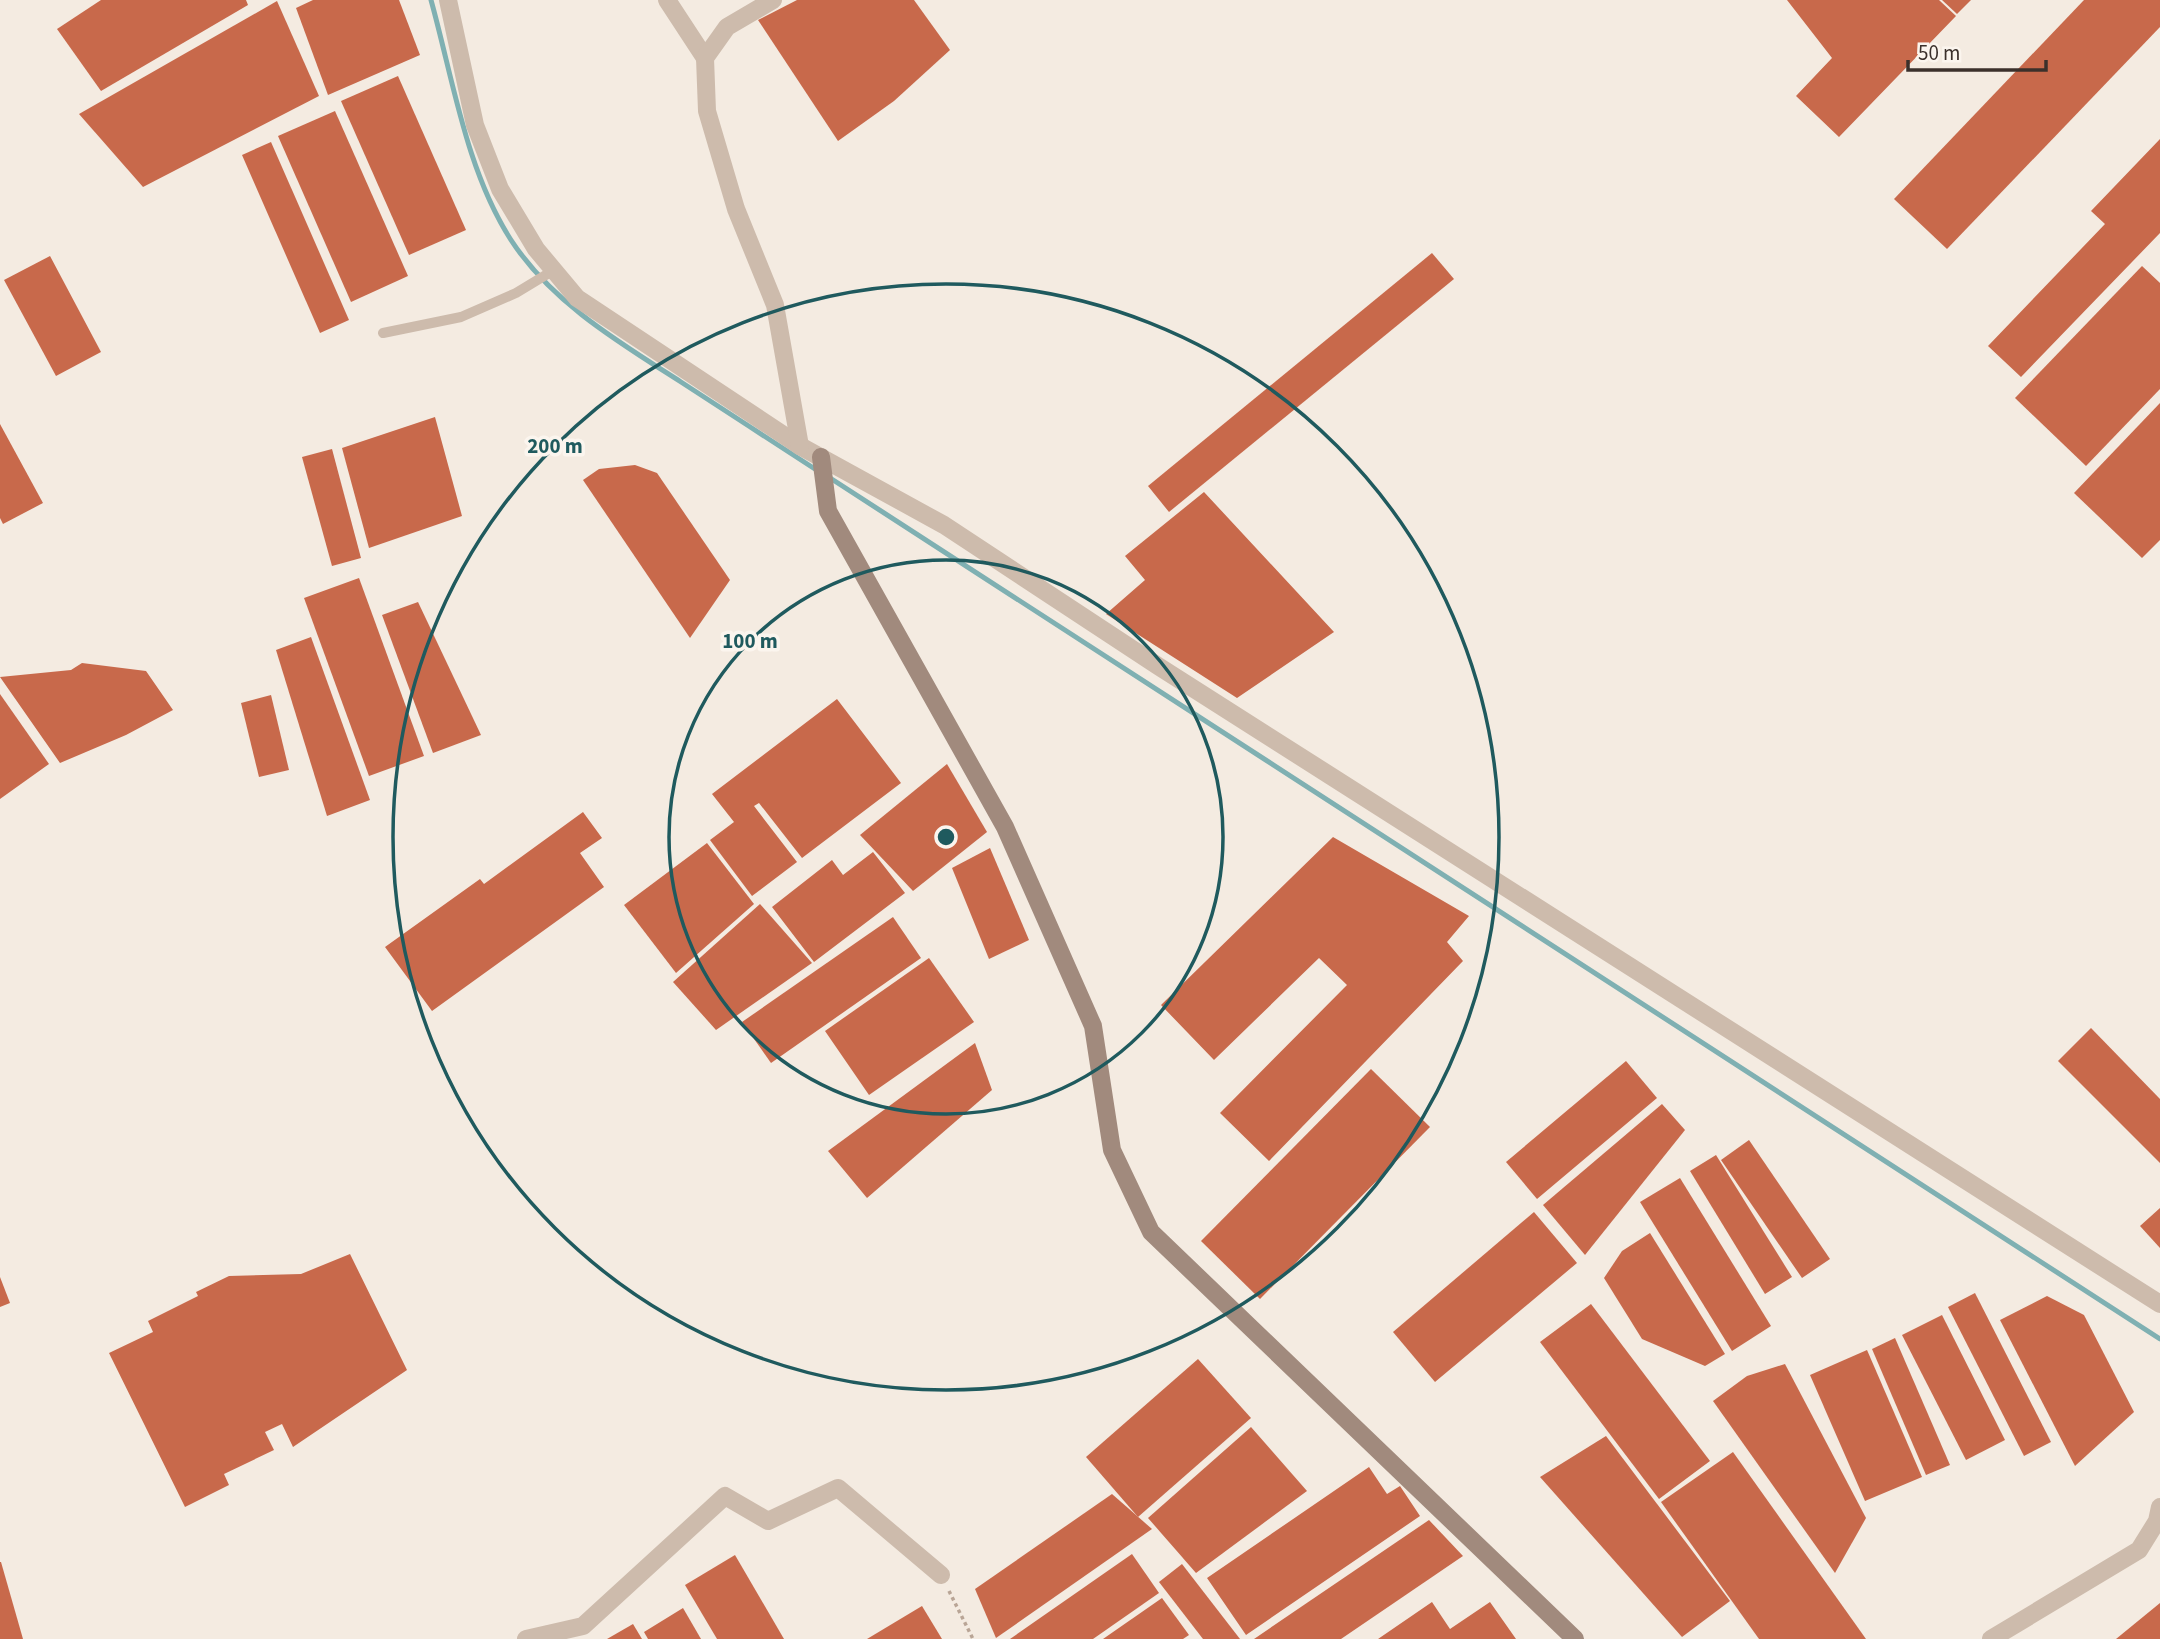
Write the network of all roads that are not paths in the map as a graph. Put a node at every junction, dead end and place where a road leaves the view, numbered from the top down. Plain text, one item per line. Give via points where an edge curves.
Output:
1 (448, 0) edge
2 (667, 0) edge
3 (773, 0) edge
4 (705, 58) junction
5 (551, 272) junction
6 (383, 333) dead end
7 (800, 446) junction
8 (821, 457) junction
9 (2160, 1304) edge
10 (2160, 1507) edge
11 (941, 1575) road end
12 (526, 1639) edge
13 (1575, 1639) edge
14 (1991, 1639) edge

1 - 5 street via 475,125 500,190
2 - 4 street
3 - 4 street via 727,27
4 - 7 street via 707,111 736,209 775,304
5 - 6 lane via 461,317
5 - 7 street via 577,298
7 - 8 street
8 - 9 street via 944,525
8 - 13 street via 828,511 1006,827 1094,1026 1112,1150 1151,1233
10 - 14 street via 2139,1550
11 - 12 street via 838,1488 768,1521 725,1496 583,1626

